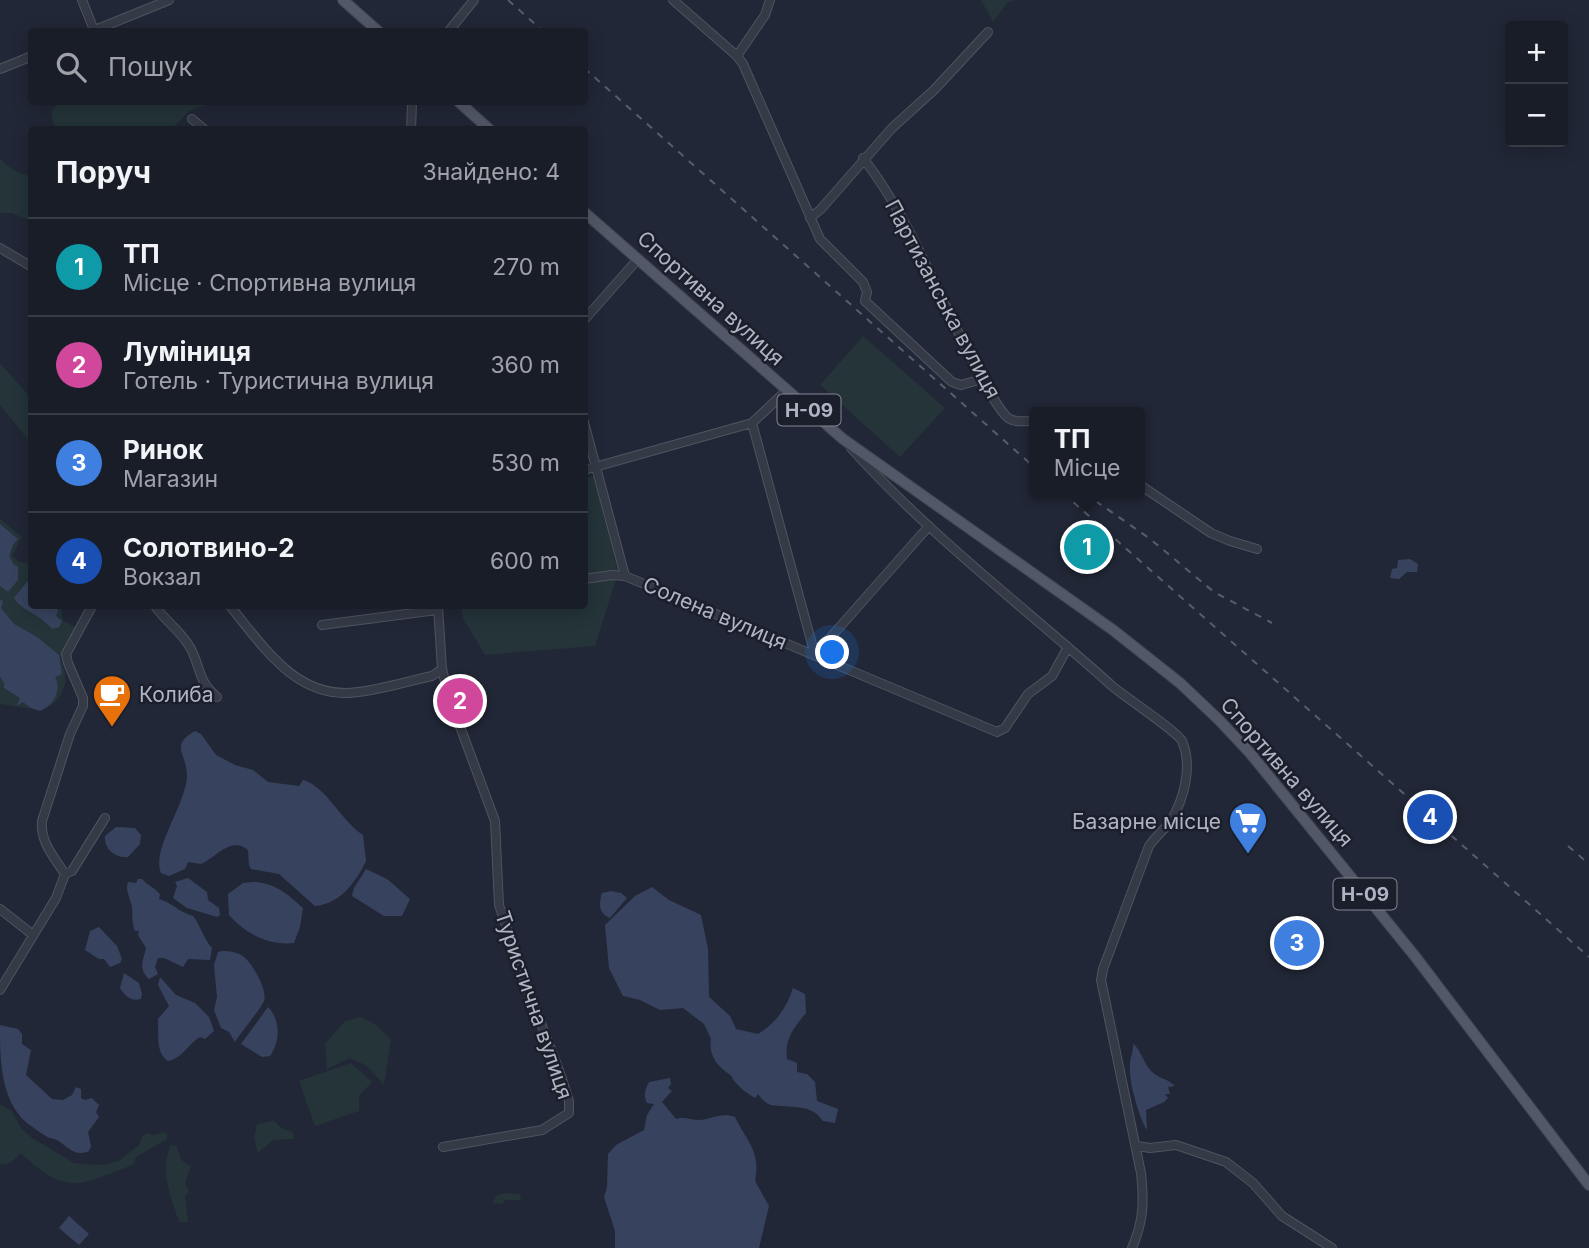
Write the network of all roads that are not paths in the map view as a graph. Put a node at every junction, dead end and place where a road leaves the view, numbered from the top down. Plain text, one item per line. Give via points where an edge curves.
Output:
1 (82, 0) edge
2 (169, 0) edge
3 (343, 0) edge
4 (474, 0) edge
5 (673, 0) edge
6 (770, 0) edge
7 (91, 28) edge
8 (99, 28) edge
9 (374, 28) edge
10 (451, 28) edge
11 (988, 32) dead end
12 (737, 56) junction
13 (28, 58) edge
14 (0, 69) edge
15 (412, 105) edge
16 (462, 105) edge
17 (192, 119) dead end
18 (200, 126) edge
19 (411, 126) edge
20 (486, 126) edge
21 (863, 158) junction
22 (588, 215) edge
23 (810, 218) junction
24 (0, 248) edge
25 (638, 259) junction
26 (28, 265) edge
27 (588, 315) edge
28 (982, 379) junction
29 (786, 391) junction
30 (1029, 421) edge
31 (751, 423) junction
32 (588, 437) edge
33 (844, 439) junction
34 (596, 467) junction
35 (588, 469) edge
36 (1145, 489) edge
37 (929, 526) junction
38 (1257, 549) dead end
39 (625, 576) junction
40 (588, 578) edge
41 (90, 609) edge
42 (157, 609) edge
43 (233, 609) edge
44 (431, 609) edge
45 (438, 609) edge
46 (323, 625) dead end
47 (1068, 646) junction
48 (816, 655) junction
49 (442, 669) junction
50 (217, 697) dead end
51 (105, 818) dead end
52 (65, 874) junction
53 (0, 909) edge
54 (33, 935) junction
55 (0, 990) edge
56 (1137, 1146) junction
57 (443, 1147) dead end
58 (1589, 1185) edge
59 (1132, 1248) edge
60 (1332, 1248) edge

1 - 7 street
2 - 8 street
3 - 9 main road
4 - 10 street
5 - 12 street
6 - 12 street
11 - 21 street
12 - 23 street
13 - 14 street
15 - 19 street
16 - 20 main road
17 - 18 street
21 - 23 street
21 - 28 street, Партизанська вулиця via 906,227
22 - 25 main road, Спортивна вулиця / Н-09
23 - 28 street via 820,239 863,282 865,300 932,363 956,385
24 - 26 street
25 - 27 street
25 - 29 main road, Спортивна вулиця / Н-09
28 - 30 street, Партизанська вулиця via 1006,416
29 - 31 street
29 - 33 main road, Спортивна вулиця / Н-09
31 - 34 street
31 - 48 street
32 - 34 street, Солена вулиця
33 - 37 street, Спортивна вулиця
33 - 58 main road, Спортивна вулиця / Н-09 via 1181,683 1250,753 1443,990
34 - 35 street
34 - 39 street, Солена вулиця
36 - 38 street via 1211,533
37 - 47 street, Спортивна вулиця
37 - 48 street
39 - 40 street
39 - 48 street, Солена вулиця
41 - 52 street via 66,654 83,706 69,734 42,821 44,841
42 - 50 street via 190,648 205,687
43 - 49 street via 283,667 317,689 337,694 358,692 432,676
44 - 46 street
45 - 49 street, Туристична вулиця
47 - 48 street, Солена вулиця via 1052,676 1028,694 1005,728 997,732
47 - 56 street, Спортивна вулиця via 1181,738 1188,767 1169,824 1149,846 1102,969 1101,991
49 - 57 street, Туристична вулиця via 447,694 495,821 499,905 569,1101 569,1112 542,1130
51 - 52 street via 72,871
52 - 54 street
53 - 54 street
54 - 55 street
56 - 59 street via 1142,1224
56 - 60 street via 1176,1145 1226,1162 1253,1183 1282,1216

